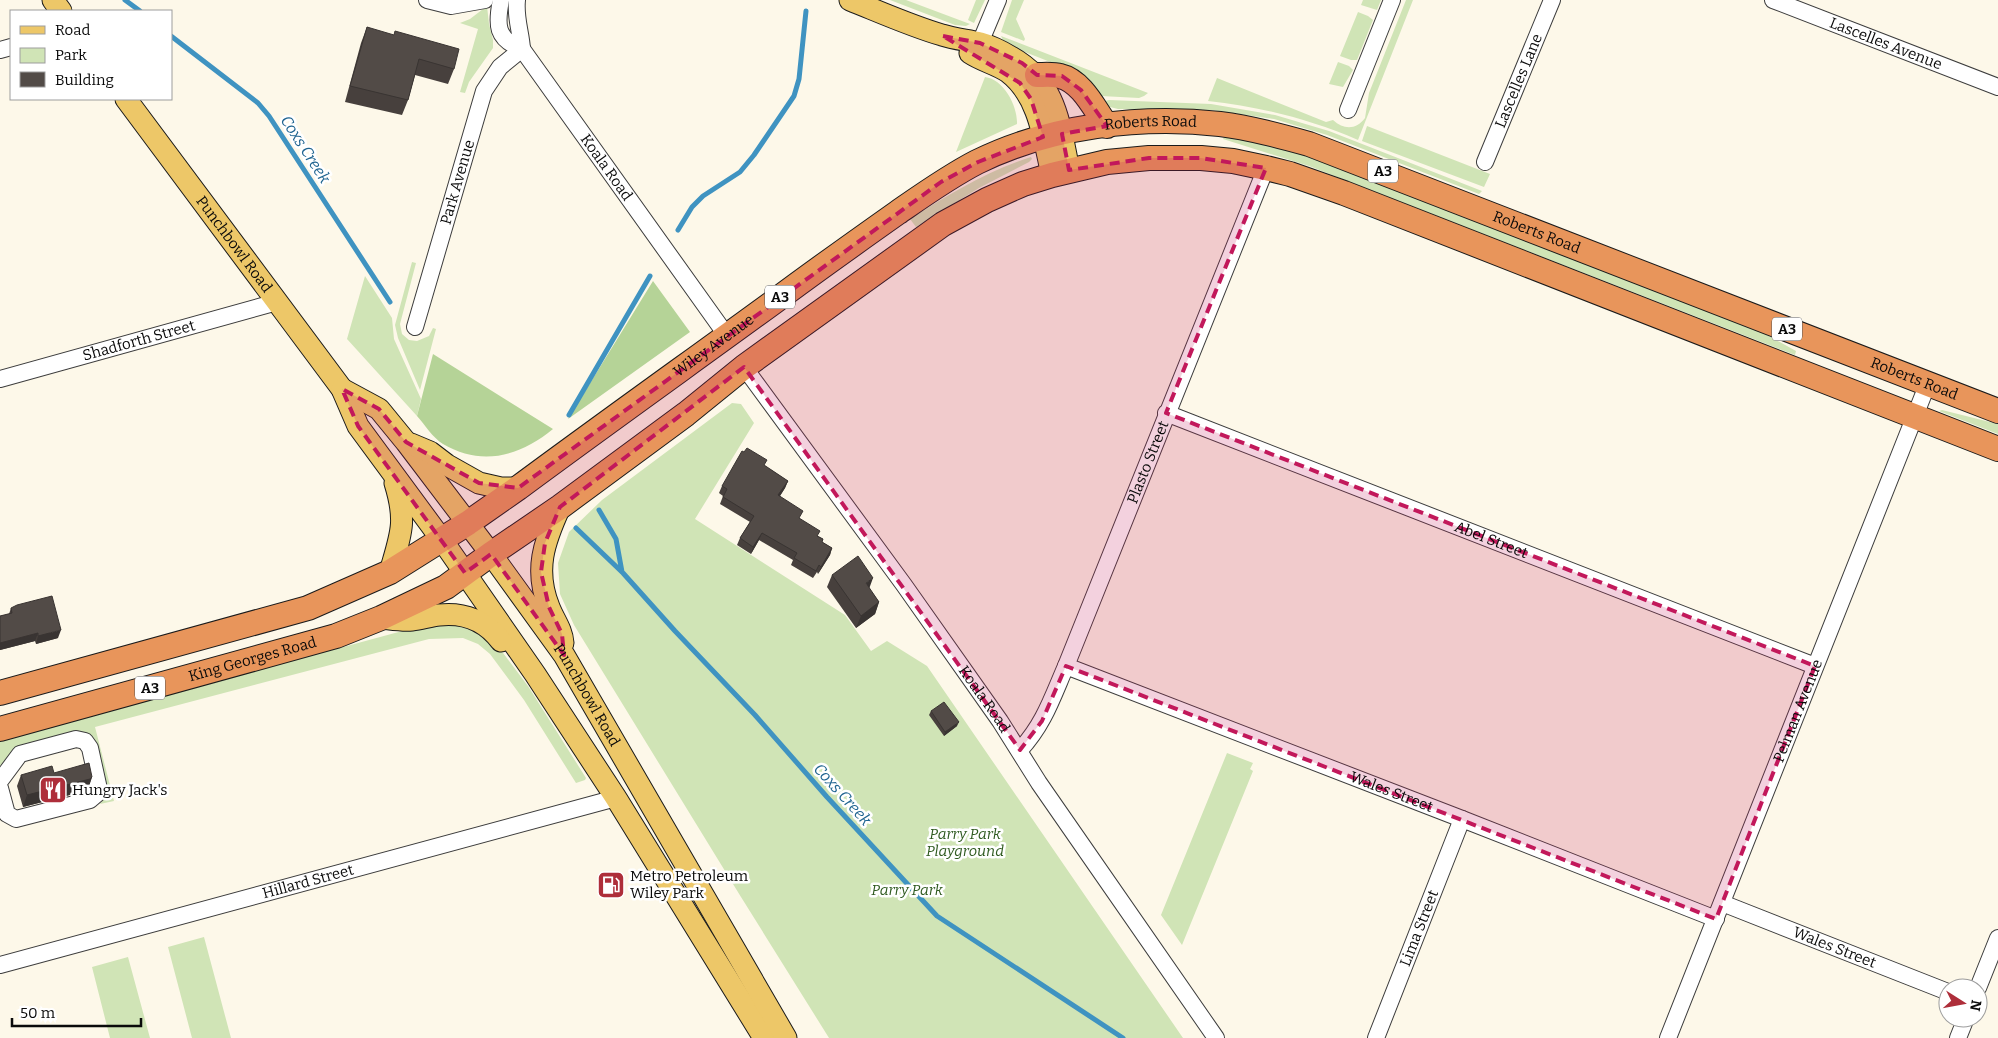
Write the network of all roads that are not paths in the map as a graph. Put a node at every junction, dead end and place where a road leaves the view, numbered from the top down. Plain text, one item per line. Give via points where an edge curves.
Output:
1 (52, 0) edge
2 (427, 0) edge
3 (484, 0) edge
4 (500, 0) edge
5 (517, 0) edge
6 (850, 0) edge
7 (998, 0) edge
8 (1392, 0) edge
9 (1552, 0) edge
10 (1773, 0) edge
11 (60, 10) edge
12 (943, 36) junction
13 (980, 43) junction
14 (522, 49) junction
15 (1037, 75) junction
16 (1998, 87) edge
17 (127, 100) edge
18 (1348, 110) dead end
19 (1108, 126) junction
20 (1053, 135) junction
21 (1486, 162) dead end
22 (1266, 168) junction
23 (1060, 173) junction
24 (277, 302) junction
25 (415, 327) dead end
26 (727, 336) junction
27 (744, 367) junction
28 (0, 379) edge
29 (1928, 384) junction
30 (342, 389) junction
31 (1998, 411) edge
32 (1166, 413) junction
33 (1914, 416) junction
34 (406, 442) junction
35 (1998, 449) edge
36 (392, 473) junction
37 (518, 488) junction
38 (560, 508) junction
39 (468, 523) junction
40 (442, 540) junction
41 (491, 554) junction
42 (390, 572) junction
43 (465, 573) junction
44 (381, 618) junction
45 (564, 655) junction
46 (1066, 666) junction
47 (1815, 666) junction
48 (535, 674) junction
49 (0, 693) edge
50 (0, 729) edge
51 (1020, 750) junction
52 (0, 781) edge
53 (0, 788) edge
54 (616, 798) junction
55 (1462, 819) junction
56 (1722, 904) junction
57 (1716, 920) junction
58 (1998, 938) edge
59 (0, 965) edge
60 (1982, 978) edge
61 (1938, 988) edge
62 (764, 1038) edge
63 (786, 1038) edge
64 (1216, 1038) edge
65 (1376, 1038) edge
66 (1668, 1038) edge

1 - 11 main road
2 - 3 street via 451,6
4 - 14 street, Koala Road via 499,31 508,44
5 - 14 street
6 - 12 main road
7 - 13 street
8 - 18 street
9 - 21 street, Lascelles Lane
10 - 16 street, Lascelles Avenue
12 - 13 main road
12 - 20 main road via 1008,72 1020,83
13 - 15 main road via 1015,59
14 - 25 street, Park Avenue via 500,67 484,91
14 - 26 street, Koala Road
15 - 19 highway via 1068,78
15 - 20 main road via 1055,107
17 - 24 main road, Punchbowl Road
19 - 20 highway, Roberts Road / A3
19 - 29 highway, Roberts Road / A3 via 1147,122 1220,124 1264,131 1309,144
20 - 23 main road
20 - 26 highway, Wiley Avenue / A3 via 978,162 941,182
22 - 23 highway, A3 via 1201,158 1149,158 1107,162
22 - 32 street, Plasto Street
22 - 33 highway, A3 via 1344,193
23 - 27 highway, A3 via 1023,184 943,224
24 - 28 street, Shadforth Street
24 - 30 main road, Punchbowl Road
26 - 37 highway, Wiley Avenue / A3
27 - 38 highway, A3
27 - 51 street, Koala Road
29 - 31 highway, Roberts Road / A3
29 - 33 street, Pelman Avenue
30 - 34 main road, Punchbowl Road via 378,408
30 - 36 main road, Punchbowl Road via 358,426
32 - 46 street, Plasto Street
32 - 47 street, Abel Street
33 - 35 highway, A3
33 - 47 street, Pelman Avenue
34 - 37 main road via 430,452 479,484
34 - 39 main road, Punchbowl Road
36 - 40 main road, Punchbowl Road
36 - 42 main road via 401,505 402,531
37 - 39 highway, Wiley Avenue / A3
38 - 41 highway, A3
38 - 45 main road via 545,543 541,572 549,607 562,634
39 - 40 highway, A3
39 - 41 main road, Punchbowl Road
40 - 42 highway, A3
40 - 43 main road, Punchbowl Road
41 - 43 highway, King Georges Road / A3
41 - 45 main road, Punchbowl Road
42 - 49 highway, A3 via 308,608
43 - 44 highway, King Georges Road / A3 via 446,587
43 - 48 main road, Punchbowl Road
44 - 48 main road via 410,620 440,614 478,620 493,631 513,657
44 - 50 highway, King Georges Road / A3 via 299,647
45 - 63 main road, Punchbowl Road
46 - 51 street, Plasto Street via 1035,734
46 - 55 street, Wales Street
47 - 56 street, Pelman Avenue
48 - 54 main road, Punchbowl Road
51 - 64 street, Koala Road via 1039,783
52 - 53 street via 20,754 76,739 88,744 99,783 98,794 90,800 19,819 7,814
54 - 59 street, Hillard Street
54 - 62 main road, Punchbowl Road
55 - 57 street, Wales Street
55 - 65 street, Lima Street
56 - 57 street, Pelman Avenue
56 - 61 street, Wales Street
57 - 66 street, Pelman Avenue
58 - 60 street

